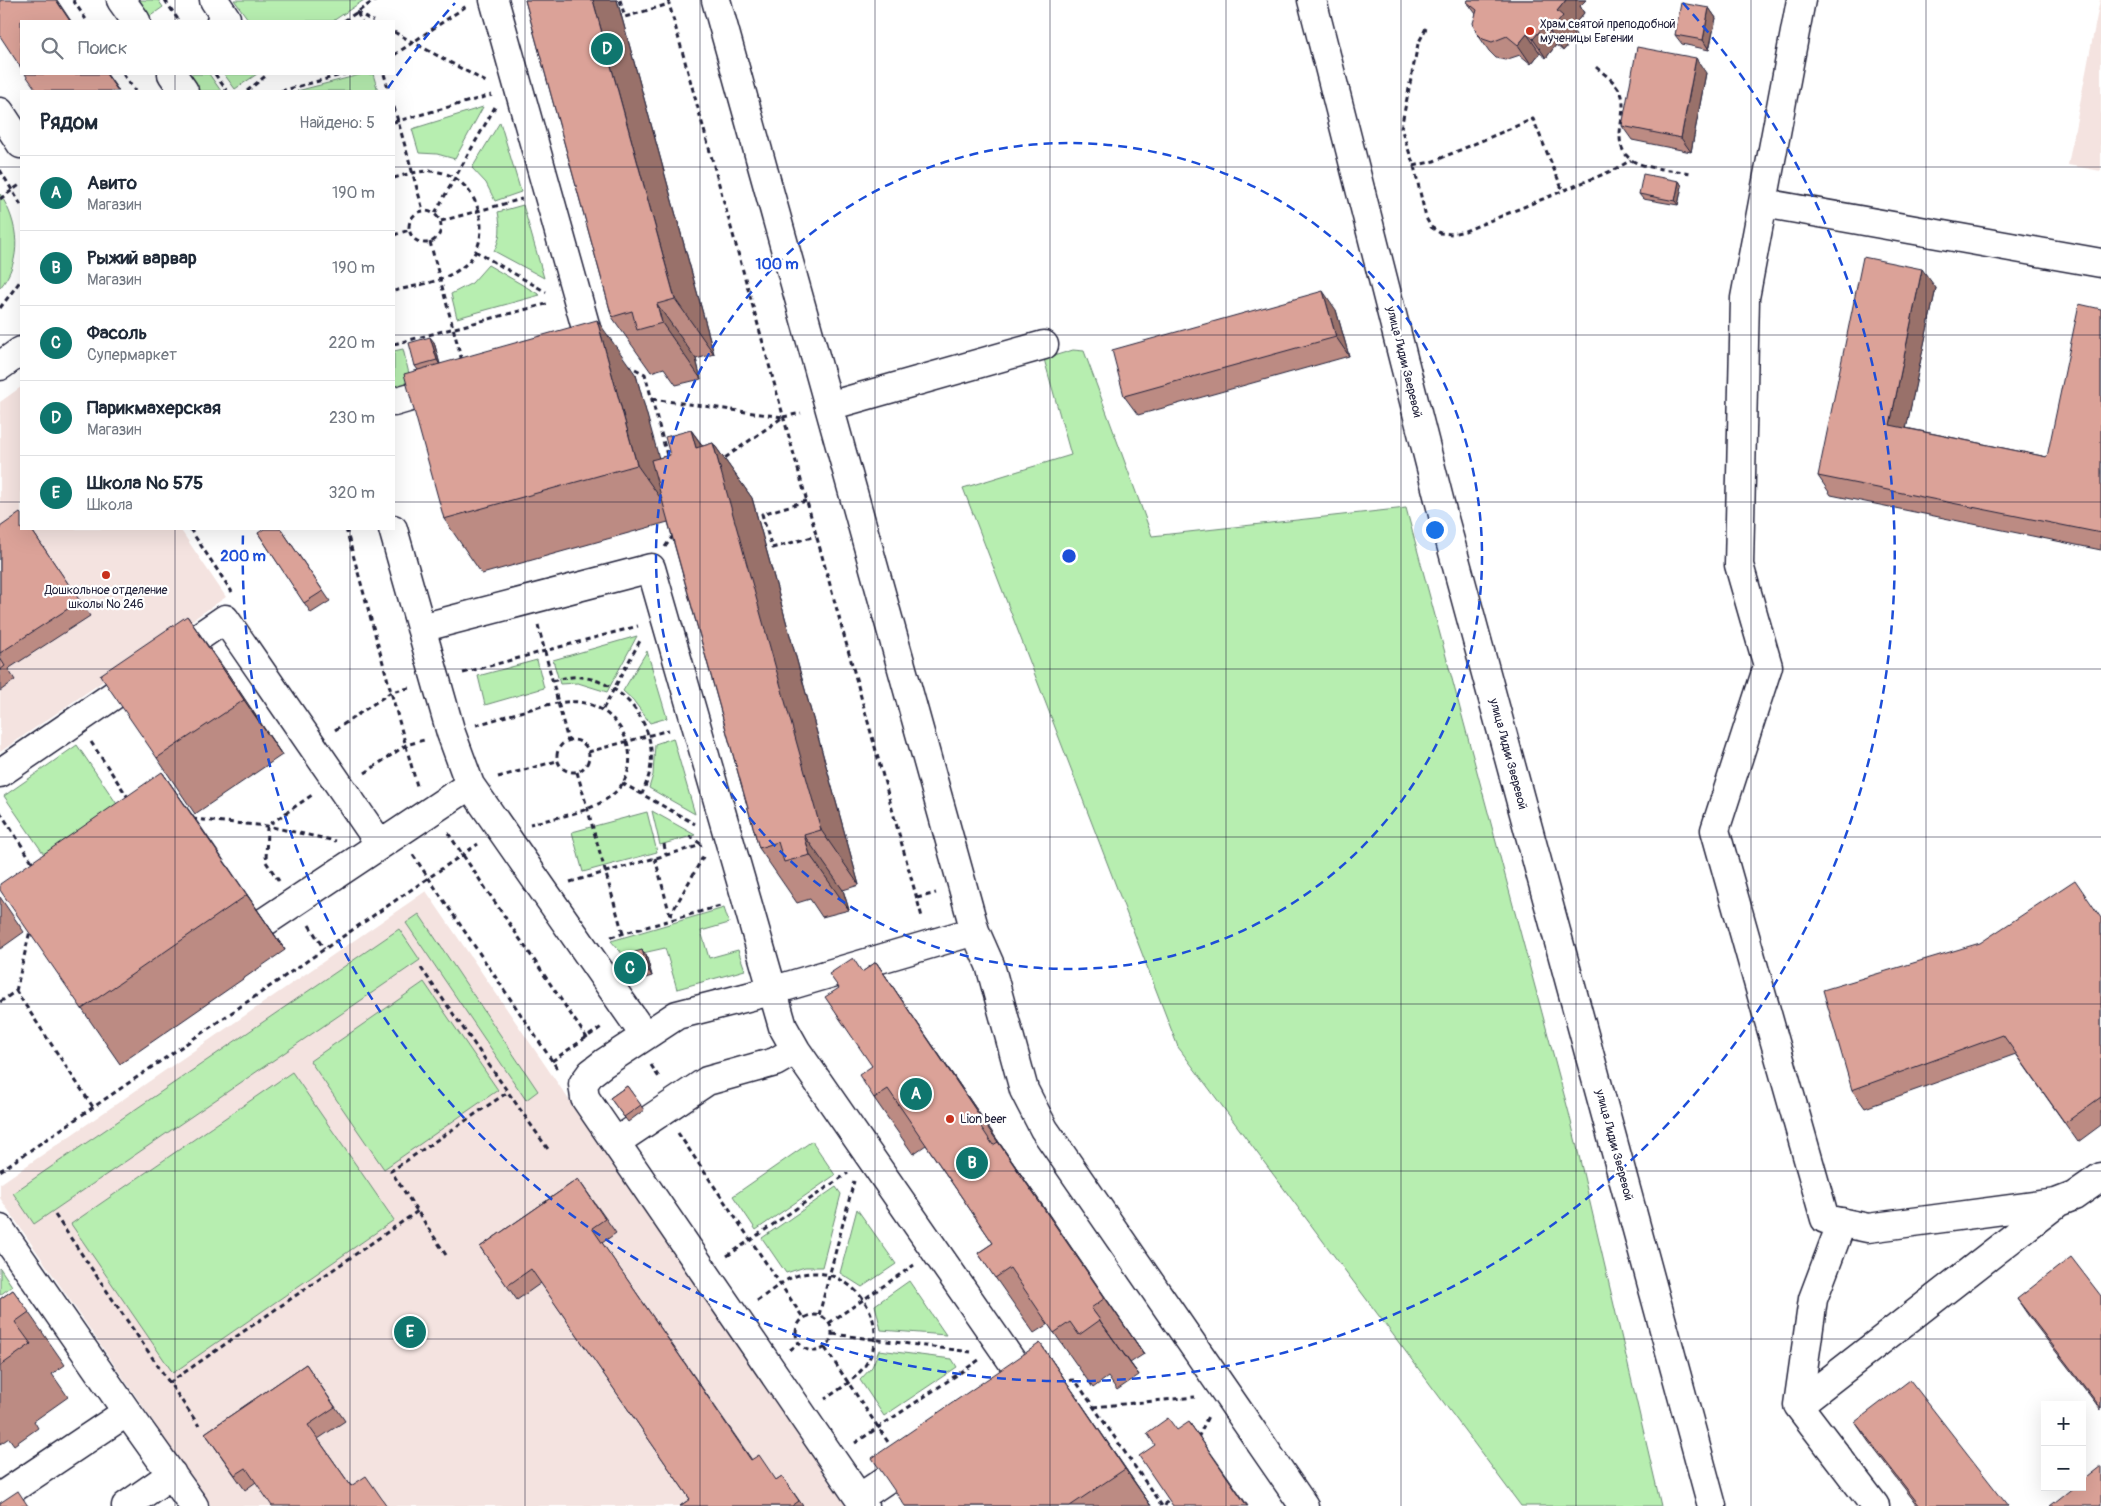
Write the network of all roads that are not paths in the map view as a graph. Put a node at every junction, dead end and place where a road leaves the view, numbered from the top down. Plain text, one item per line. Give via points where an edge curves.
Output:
1 (121, 0) edge
2 (214, 0) edge
3 (494, 0) edge
4 (716, 0) edge
5 (1312, 0) edge
6 (1801, 0) edge
7 (135, 20) edge
8 (223, 20) edge
9 (173, 75) edge
10 (183, 90) edge
11 (0, 112) edge
12 (20, 142) edge
13 (1763, 203) junction
14 (2101, 264) edge
15 (1044, 345) dead end
16 (20, 352) edge
17 (553, 357) edge
18 (0, 366) edge
19 (468, 381) edge
20 (395, 402) edge
21 (818, 409) junction
22 (393, 530) edge
23 (421, 628) junction
24 (0, 773) edge
25 (470, 785) junction
26 (384, 841) junction
27 (266, 921) dead end
28 (975, 931) junction
29 (771, 991) junction
30 (640, 1039) junction
31 (796, 1050) junction
32 (616, 1142) junction
33 (2101, 1177) edge
34 (2056, 1203) junction
35 (1842, 1222) junction
36 (0, 1229) edge
37 (1798, 1405) junction
38 (995, 1406) edge
39 (126, 1412) junction
40 (938, 1444) edge
41 (172, 1474) junction
42 (0, 1497) edge
43 (862, 1502) edge
44 (126, 1506) edge
45 (194, 1506) edge
46 (1304, 1506) edge
47 (1712, 1506) edge
48 (1875, 1506) edge

1 - 7 street
2 - 8 street via 226,18
3 - 17 street via 511,89 548,192 568,298 591,346
4 - 21 street
5 - 47 street, улица Лидии Зверевой via 1443,515
6 - 13 street
9 - 10 street
11 - 12 street
13 - 14 street
13 - 35 street via 1744,298 1740,565 1768,666 1715,830 1825,1219
15 - 21 street
16 - 18 street
19 - 20 street
21 - 28 street
22 - 23 street
23 - 25 street via 450,733
23 - 29 street via 651,568 658,621 695,724 714,842 745,899
24 - 26 street via 225,619 338,783
25 - 26 street
25 - 30 street via 627,1010
26 - 27 street
28 - 29 street
28 - 46 street via 990,965 1024,1090 1033,1111
29 - 30 street via 677,1015
29 - 31 street via 783,1027
30 - 32 street via 591,1073 583,1084 585,1098
31 - 32 street via 775,1062 707,1081
31 - 38 street via 865,1161 936,1250 994,1349 1027,1384
32 - 43 street
33 - 34 street via 2074,1196
34 - 35 street via 1868,1228
34 - 37 street
35 - 37 street via 1813,1299
36 - 39 street
37 - 48 street
39 - 41 street
39 - 42 street
40 - 43 street
41 - 44 street
41 - 45 street

